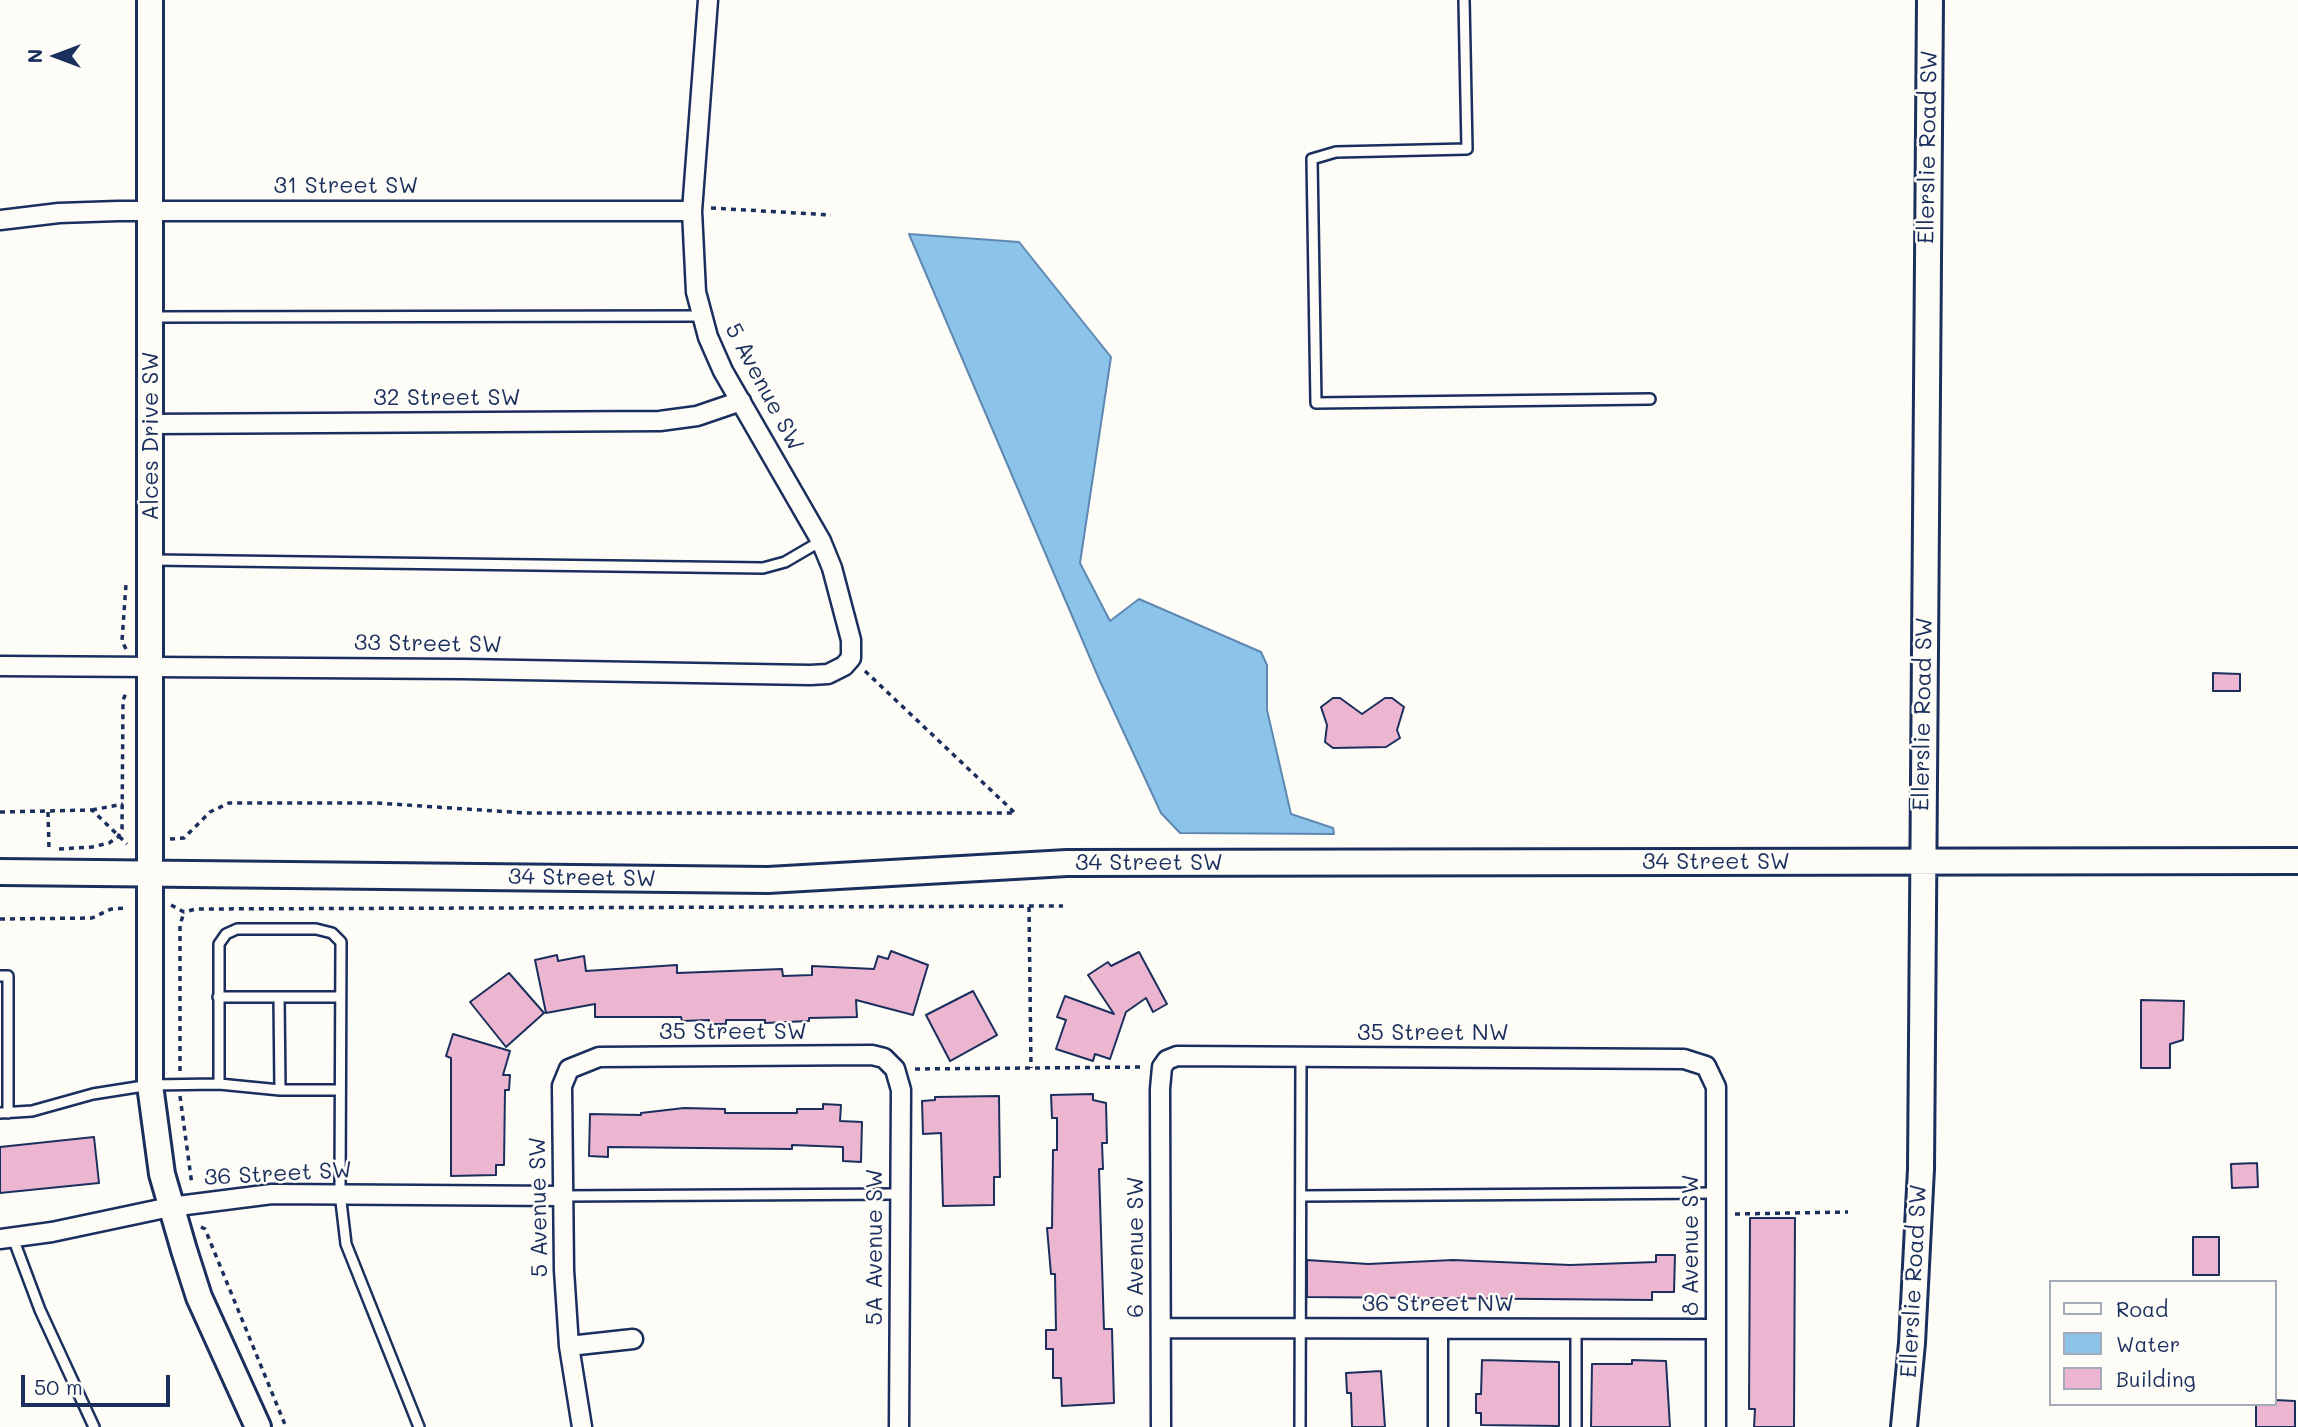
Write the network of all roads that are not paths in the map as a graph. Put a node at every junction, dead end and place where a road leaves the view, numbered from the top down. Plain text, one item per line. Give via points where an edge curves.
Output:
1 (150, 0) edge
2 (708, 0) edge
3 (1464, 0) edge
4 (1930, 0) edge
5 (692, 209) junction
6 (150, 211) junction
7 (0, 220) edge
8 (701, 316) junction
9 (150, 317) junction
10 (1650, 399) dead end
11 (741, 401) junction
12 (151, 424) junction
13 (821, 541) junction
14 (151, 560) junction
15 (850, 658) joint
16 (0, 666) edge
17 (151, 667) junction
18 (1922, 862) junction
19 (2298, 862) edge
20 (0, 872) edge
21 (152, 872) junction
22 (0, 976) edge
23 (218, 997) junction
24 (279, 997) junction
25 (340, 997) junction
26 (1301, 1057) junction
27 (1706, 1066) joint
28 (1162, 1067) joint
29 (569, 1069) joint
30 (895, 1069) joint
31 (219, 1084) junction
32 (150, 1085) junction
33 (280, 1090) junction
34 (340, 1090) junction
35 (4, 1113) edge
36 (340, 1193) junction
37 (1716, 1193) junction
38 (899, 1194) junction
39 (562, 1196) junction
40 (1302, 1196) junction
41 (170, 1206) junction
42 (6, 1239) edge
43 (1161, 1328) junction
44 (1301, 1328) junction
45 (1438, 1329) junction
46 (1576, 1329) junction
47 (1716, 1329) junction
48 (633, 1339) dead end
49 (569, 1346) junction
50 (94, 1427) edge
51 (258, 1427) edge
52 (419, 1427) edge
53 (582, 1427) edge
54 (899, 1427) edge
55 (1161, 1427) edge
56 (1300, 1427) edge
57 (1438, 1427) edge
58 (1576, 1427) edge
59 (1716, 1427) edge
60 (1904, 1427) edge

1 - 6 main road, Alces Drive SW
2 - 5 street, 5 Avenue SW
3 - 10 lane via 1467,149 1336,152 1312,159 1316,403
4 - 18 main road, Ellerslie Road SW
5 - 6 street, 31 Street SW
5 - 8 street, 5 Avenue SW via 692,261
6 - 7 street, 31 Street SW
6 - 9 main road, Alces Drive SW
8 - 9 lane
8 - 11 street, 5 Avenue SW
9 - 12 main road, Alces Drive SW
11 - 12 street, 32 Street SW via 698,416 660,421
11 - 13 street, 5 Avenue SW
12 - 14 main road, Alces Drive SW
13 - 14 lane via 785,562 763,568
13 - 15 street, 5 Avenue SW via 846,617
14 - 17 main road, Alces Drive SW
15 - 17 street, 33 Street SW via 839,670 810,676
16 - 17 street, 33 Street SW
17 - 21 main road, Alces Drive SW
18 - 19 main road, 34 Street SW
18 - 21 main road, 34 Street SW via 1067,863 768,880
18 - 60 main road, Ellerslie Road SW via 1921,1170
20 - 21 main road, 34 Street SW
21 - 32 main road, Alces Drive SW
22 - 35 lane via 8,976
23 - 24 lane
23 - 25 lane via 219,944 226,934 237,929 316,929 332,933 341,942
23 - 31 lane
24 - 25 lane
24 - 33 lane
25 - 34 lane
26 - 27 street, 35 Street NW via 1684,1059
26 - 28 street, 35 Street NW via 1177,1056
26 - 40 lane
27 - 37 street, 8 Avenue SW via 1716,1087
28 - 43 street, 6 Avenue SW
29 - 30 street, 35 Street SW via 599,1057 872,1055 884,1058
29 - 39 street, 5 Avenue SW via 562,1086
30 - 38 street, 5A Avenue SW via 901,1090
31 - 32 lane
31 - 33 lane
32 - 35 lane
32 - 41 main road, Alces Drive SW
33 - 34 lane
34 - 36 lane
36 - 39 street, 36 Street SW
36 - 41 street, 36 Street SW via 245,1196
36 - 52 lane via 346,1244 357,1277
37 - 40 lane
37 - 47 street, 8 Avenue SW
38 - 39 lane
38 - 54 street, 5A Avenue SW
39 - 49 street, 5 Avenue SW
40 - 44 lane
41 - 42 street, 36 Street SW
41 - 51 main road, Alces Drive SW via 199,1297
42 - 50 lane
43 - 44 street, 36 Street NW
43 - 55 street, 6 Avenue SW
44 - 45 street, 36 Street NW
44 - 56 lane
45 - 46 street, 36 Street NW
45 - 57 street
46 - 47 street, 36 Street NW
46 - 58 lane
47 - 59 street, 8 Avenue SW
48 - 49 street
49 - 53 street, 5 Avenue SW

